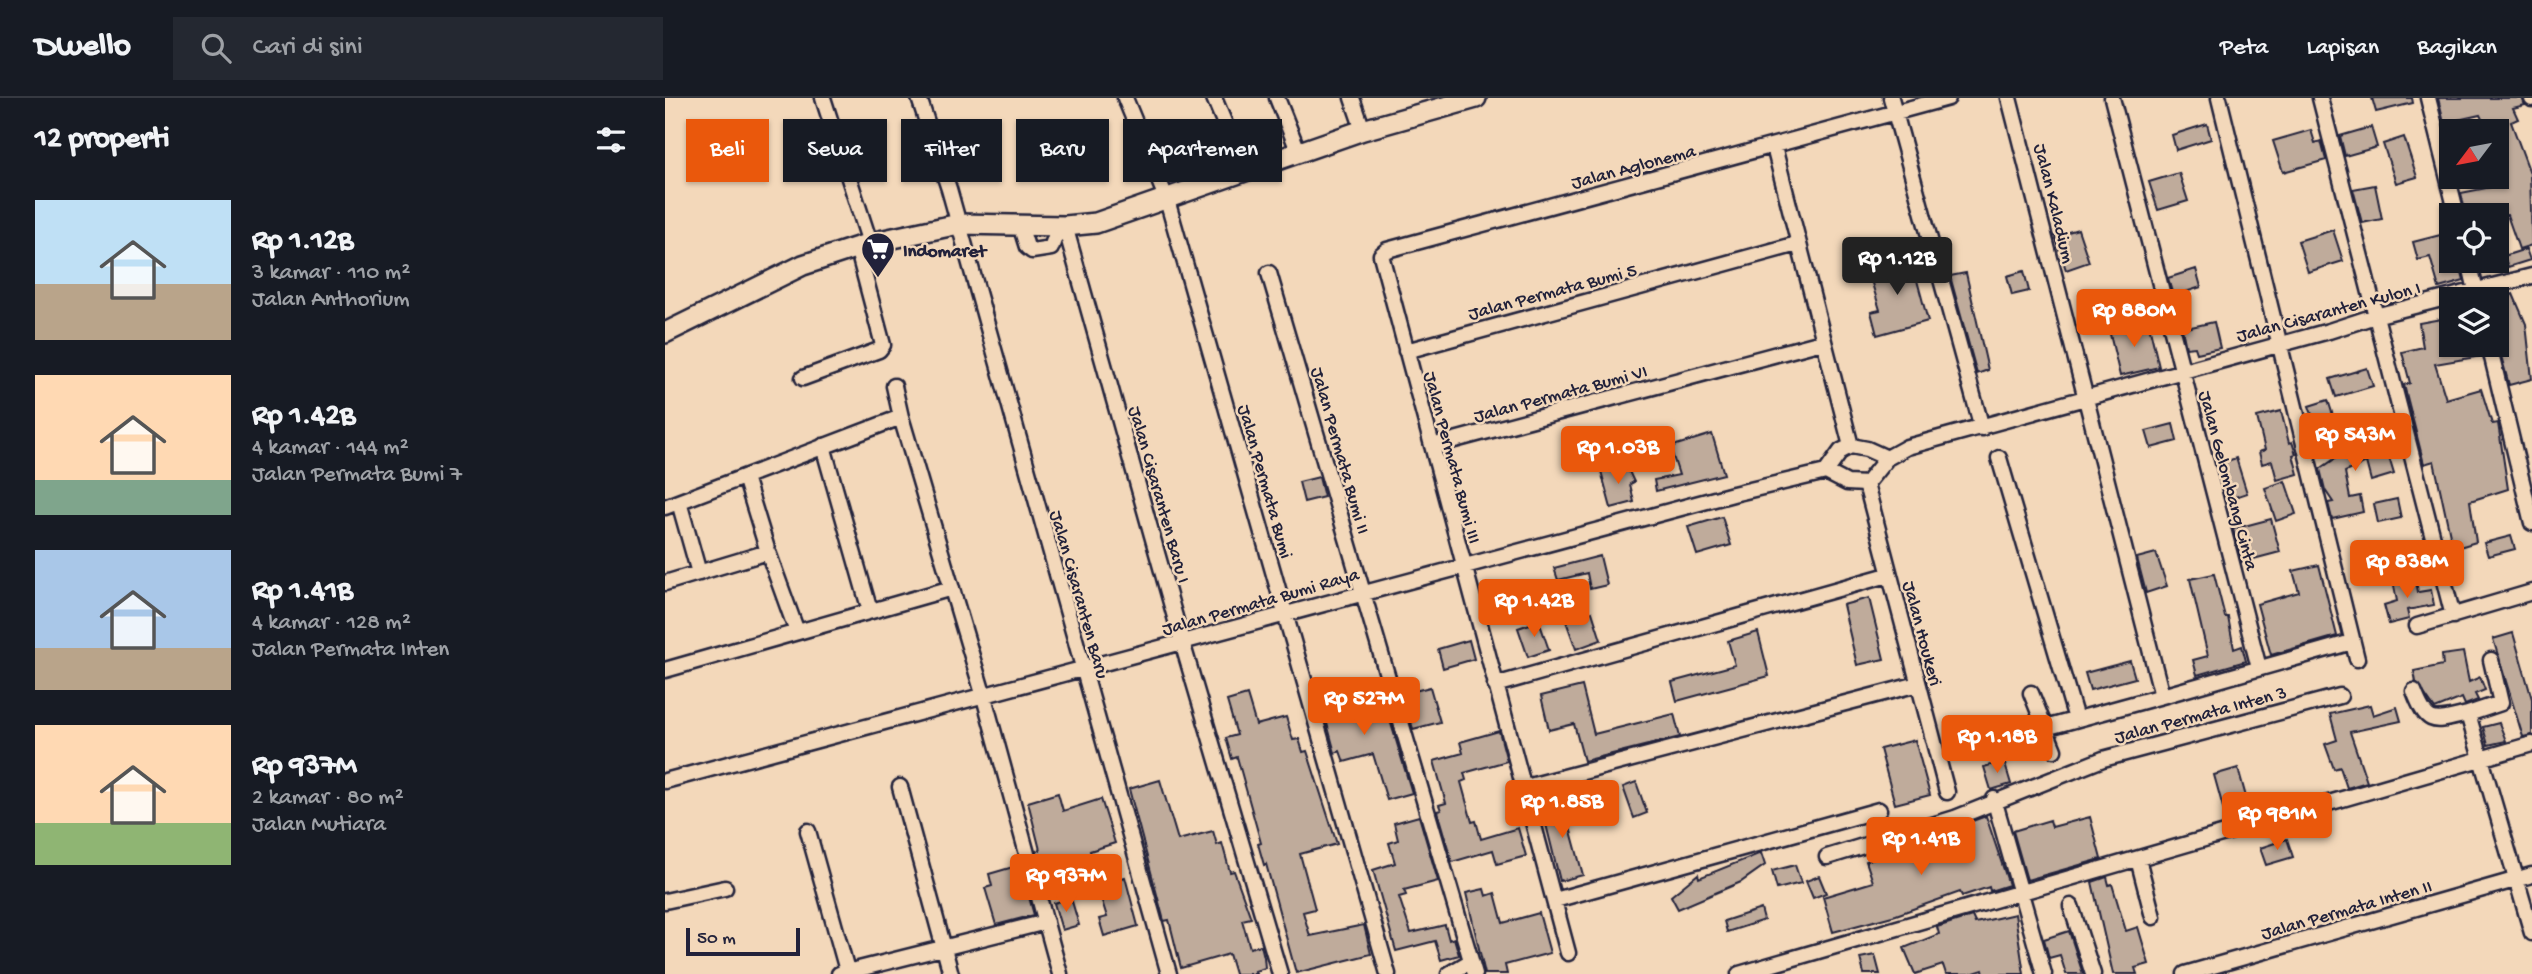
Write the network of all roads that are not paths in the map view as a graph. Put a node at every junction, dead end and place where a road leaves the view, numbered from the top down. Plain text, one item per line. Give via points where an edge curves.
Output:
1 (823, 98) edge
2 (919, 98) edge
3 (1125, 98) edge
4 (1214, 98) edge
5 (1277, 98) edge
6 (1352, 98) edge
7 (1476, 98) edge
8 (1891, 98) edge
9 (1948, 98) edge
10 (2009, 98) edge
11 (2112, 98) edge
12 (2219, 98) edge
13 (2320, 98) edge
14 (2428, 98) edge
15 (1895, 113) junction
16 (1223, 119) edge
17 (1363, 130) junction
18 (1774, 147) junction
19 (1299, 153) junction
20 (1282, 159) edge
21 (1217, 182) edge
22 (1167, 200) junction
23 (2454, 203) edge
24 (959, 224) junction
25 (1062, 226) junction
26 (1797, 244) junction
27 (863, 245) junction
28 (1381, 255) joint
29 (1269, 274) dead end
30 (2532, 276) edge
31 (2500, 287) edge
32 (2439, 303) edge
33 (2375, 316) junction
34 (665, 333) edge
35 (1822, 342) junction
36 (2281, 344) junction
37 (1406, 351) junction
38 (2492, 357) edge
39 (2181, 370) junction
40 (803, 378) dead end
41 (894, 386) dead end
42 (2086, 399) junction
43 (901, 417) junction
44 (1982, 428) junction
45 (823, 446) junction
46 (1432, 446) junction
47 (1851, 446) junction
48 (1887, 458) junction
49 (1999, 458) dead end
50 (1826, 472) junction
51 (744, 477) junction
52 (1866, 484) junction
53 (672, 504) edge
54 (2532, 523) edge
55 (768, 552) junction
56 (1463, 565) junction
57 (699, 573) junction
58 (1888, 575) junction
59 (665, 583) edge
60 (952, 588) junction
61 (1363, 592) junction
62 (2532, 592) edge
63 (870, 611) junction
64 (1285, 612) junction
65 (2453, 616) junction
66 (2417, 626) dead end
67 (797, 632) junction
68 (1182, 642) junction
69 (2352, 642) junction
70 (2357, 659) dead end
71 (2491, 660) dead end
72 (2259, 668) junction
73 (665, 670) edge
74 (1082, 670) junction
75 (1919, 684) junction
76 (1495, 685) junction
77 (2414, 691) dead end
78 (2031, 693) dead end
79 (2162, 696) junction
80 (2340, 696) dead end
81 (984, 697) junction
82 (2468, 714) junction
83 (2075, 719) junction
84 (2045, 728) junction
85 (2532, 744) edge
86 (2054, 750) dead end
87 (2481, 760) junction
88 (665, 781) edge
89 (899, 787) dead end
90 (1522, 788) junction
91 (1947, 792) dead end
92 (1994, 799) junction
93 (1879, 810) dead end
94 (808, 831) dead end
95 (1827, 857) dead end
96 (2137, 859) junction
97 (2532, 875) edge
98 (2517, 879) junction
99 (725, 887) dead end
100 (2021, 893) junction
101 (1555, 900) junction
102 (665, 901) edge
103 (2071, 906) dead end
104 (2153, 917) dead end
105 (1046, 922) junction
106 (2532, 933) edge
107 (944, 948) junction
108 (1567, 953) dead end
109 (1473, 967) edge
110 (845, 973) edge
111 (951, 974) edge
112 (1060, 974) edge
113 (1169, 974) edge
114 (1280, 974) edge
115 (1388, 974) edge
116 (1449, 974) edge
117 (1739, 974) edge
118 (2044, 974) edge
119 (2094, 974) edge
120 (2185, 974) edge

1 - 27 street
2 - 24 street, Jalan Cisaranten Baru
3 - 22 street, Jalan Permata Bumi
4 - 16 street
5 - 19 street
6 - 17 street
7 - 17 main road
8 - 15 street
9 - 15 street, Jalan Aglonema
10 - 42 street, Jalan Kaladium
11 - 39 street, Jalan Gelombang Cinta
12 - 36 street
13 - 33 street
14 - 23 street
15 - 18 street, Jalan Aglonema
15 - 44 street
17 - 19 main road
18 - 26 street
18 - 28 street, Jalan Aglonema
19 - 20 main road
21 - 22 main road
22 - 25 main road via 1096,222
22 - 64 street, Jalan Permata Bumi
24 - 25 main road
24 - 27 main road
24 - 74 street, Jalan Cisaranten Baru
25 - 68 street, Jalan Cisaranten Baru I
26 - 35 street
26 - 37 street, Jalan Permata Bumi 5
27 - 34 main road via 803,265
27 - 40 street via 883,345
28 - 37 street, Jalan Permata Bumi III
29 - 61 street, Jalan Permata Bumi II
30 - 31 street, Jalan Cisaranten Kulon I
32 - 33 street, Jalan Cisaranten Kulon I
33 - 36 street, Jalan Cisaranten Kulon I
33 - 65 street
35 - 46 street, Jalan Permata Bumi VI
35 - 47 street
36 - 39 street, Jalan Cisaranten Kulon I
36 - 69 street
37 - 46 street, Jalan Permata Bumi III
38 - 54 street
39 - 42 street, Jalan Cisaranten Kulon I
39 - 72 street, Jalan Gelombang Cinta
41 - 43 street
42 - 44 street, Jalan Cisaranten Kulon I
42 - 79 street, Jalan Kaladium
43 - 45 street
43 - 60 street
44 - 48 street, Jalan Cisaranten Kulon I via 1907,447
45 - 51 street
45 - 63 street
46 - 56 street, Jalan Permata Bumi III
47 - 48 street
47 - 50 street
48 - 52 street, Jalan Cisaranten Kulon I
49 - 83 street
50 - 52 street via 1847,483
50 - 56 street, Jalan Permata Bumi Raya
51 - 53 street
51 - 55 street
52 - 58 street, Jalan Houkeri
53 - 57 street
55 - 57 street
55 - 67 street
56 - 61 street, Jalan Permata Bumi Raya
56 - 76 street, Jalan Permata Bumi III
57 - 59 street
58 - 75 street, Jalan Houkeri
58 - 76 street
60 - 63 street
60 - 81 street
61 - 64 street, Jalan Permata Bumi Raya
61 - 109 street, Jalan Permata Bumi II
62 - 65 street
63 - 67 street
64 - 68 street, Jalan Permata Bumi Raya
64 - 115 street, Jalan Permata Bumi
65 - 66 street
67 - 73 street
68 - 74 street, Jalan Permata Bumi Raya
68 - 114 street, Jalan Cisaranten Baru I
69 - 70 street
69 - 72 street
71 - 82 street via 2501,703
72 - 79 street
74 - 81 street, Jalan Permata Bumi Raya
74 - 113 street, Jalan Cisaranten Baru
75 - 90 street
75 - 91 street, Jalan Houkeri
76 - 90 street, Jalan Permata Bumi III
77 - 82 street via 2429,720
78 - 84 street
79 - 83 street
80 - 92 street, Jalan Permata Inten 3 via 2103,760
81 - 88 street, Jalan Permata Bumi Raya
81 - 105 street
82 - 87 street
83 - 84 street
84 - 86 street
85 - 87 street
87 - 96 street
87 - 98 street
89 - 107 street
90 - 101 street, Jalan Permata Bumi III
92 - 95 street, Jalan Permata Inten 3 via 1955,818
92 - 100 street
93 - 101 street
94 - 110 street
96 - 100 street
96 - 104 street
97 - 98 street, Jalan Permata Inten II
98 - 106 street
98 - 120 street, Jalan Permata Inten II
99 - 102 street
100 - 117 street
100 - 118 street
101 - 108 street, Jalan Permata Bumi III
103 - 119 street
105 - 107 street
105 - 112 street
107 - 110 street
107 - 111 street
109 - 116 street

